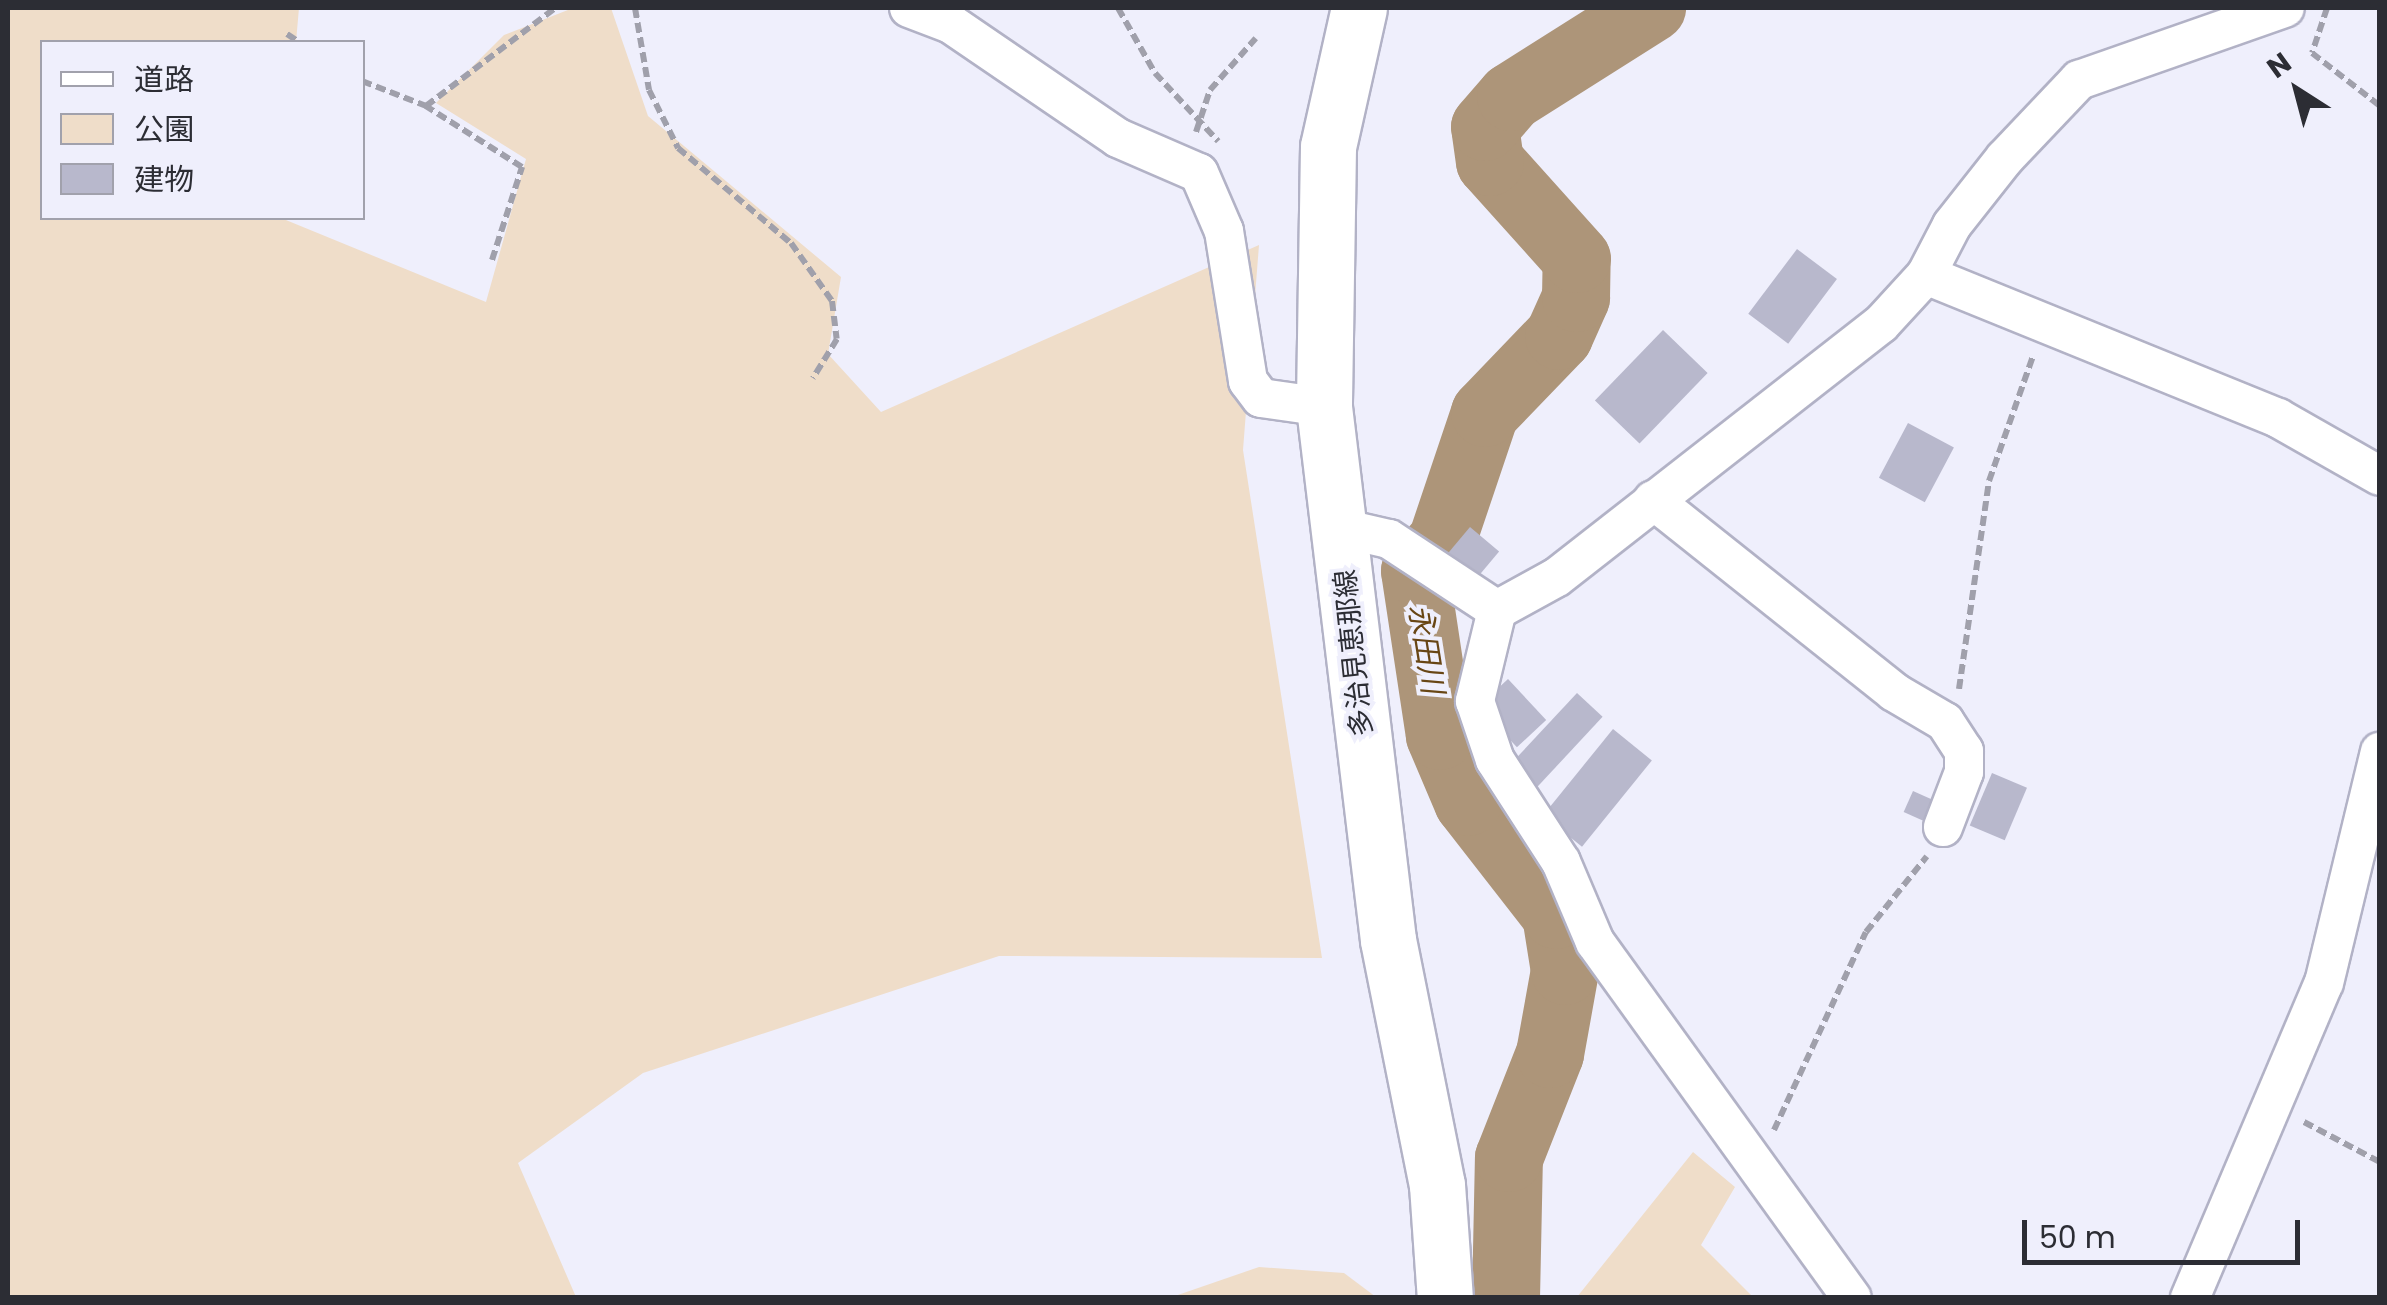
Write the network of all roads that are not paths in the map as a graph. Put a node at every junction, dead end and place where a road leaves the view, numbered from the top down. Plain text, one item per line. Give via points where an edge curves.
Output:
1 (909, 8) edge
2 (1359, 8) edge
3 (2285, 8) edge
4 (1926, 275) junction
5 (1324, 408) junction
6 (2380, 476) edge
7 (1654, 500) junction
8 (1341, 528) junction
9 (1497, 610) junction
10 (2380, 752) edge
11 (1943, 828) road end
12 (1445, 1298) edge
13 (1852, 1298) edge
14 (2190, 1298) edge

1 - 5 street via 951,24 1118,138 1199,173 1224,231 1248,381 1261,398
2 - 5 main road, 多治見恵那線 via 1328,147
3 - 4 street via 2079,80 1952,225
4 - 6 street via 2278,418
4 - 7 street via 1880,324
5 - 8 main road, 多治見恵那線
7 - 9 street via 1557,576
7 - 11 street via 1894,692 1945,722 1964,751
8 - 9 street via 1389,539
8 - 12 main road, 多治見恵那線 via 1376,848 1437,1185
9 - 13 street via 1476,701 1496,760 1561,862 1595,942
10 - 14 street via 2324,983

